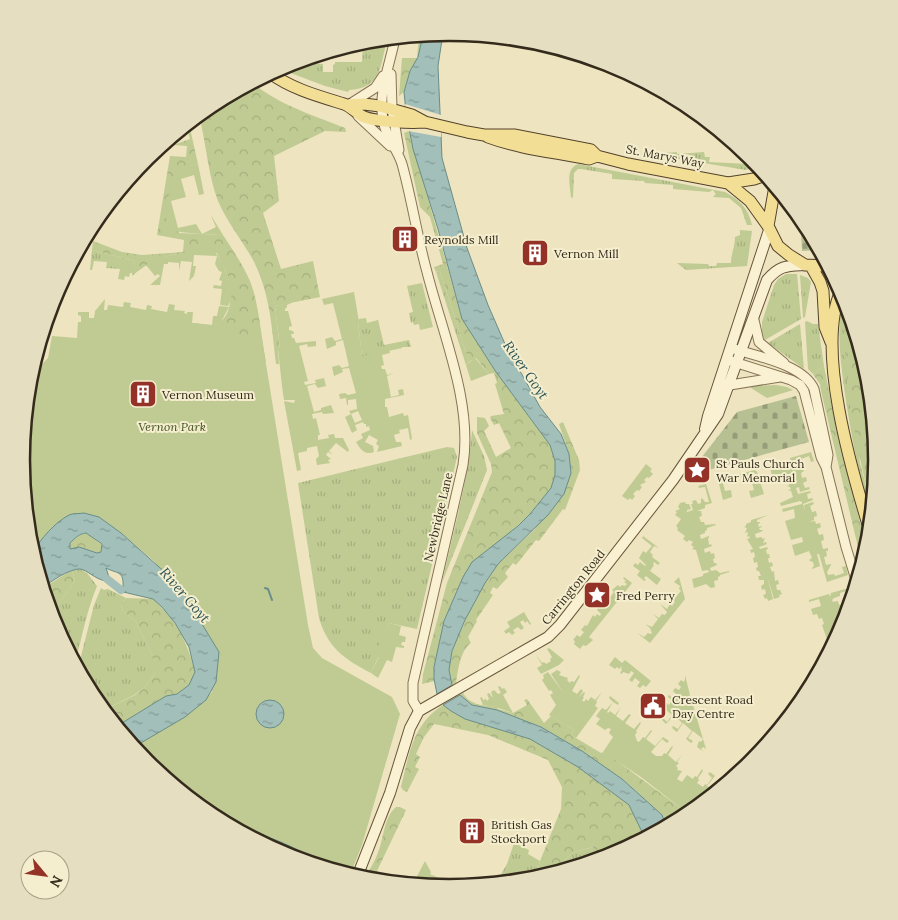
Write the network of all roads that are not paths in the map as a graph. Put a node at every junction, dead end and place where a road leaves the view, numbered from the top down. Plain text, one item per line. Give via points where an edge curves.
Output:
1 (394, 45) edge
2 (391, 59) junction
3 (278, 78) edge
4 (347, 105) junction
5 (387, 108) junction
6 (406, 118) junction
7 (388, 120) junction
8 (399, 155) junction
9 (758, 178) edge
10 (728, 182) junction
11 (774, 196) edge
12 (769, 228) junction
13 (808, 265) junction
14 (820, 266) edge
15 (837, 303) edge
16 (754, 320) junction
17 (831, 342) junction
18 (731, 348) junction
19 (741, 352) junction
20 (727, 359) junction
21 (738, 363) junction
22 (785, 366) junction
23 (782, 377) junction
24 (730, 385) junction
25 (704, 432) junction
26 (826, 467) junction
27 (864, 512) edge
28 (853, 572) edge
29 (419, 711) junction
30 (360, 869) edge

1 - 2 street, Newbridge Lane
2 - 4 street via 380,83
2 - 5 street, Newbridge Lane via 382,92
3 - 4 main road, St. Marys Way via 308,93
4 - 5 main road, St. Marys Way
4 - 7 main road, St. Marys Way via 363,116
4 - 8 street
5 - 6 main road, St. Marys Way
5 - 7 street, Newbridge Lane
6 - 7 main road, St. Marys Way
6 - 10 main road, St. Marys Way via 484,135 536,138 591,150 597,156 628,164
7 - 8 street, Newbridge Lane via 399,144
8 - 29 street, Newbridge Lane via 419,243 458,382 466,439 463,465 413,683 413,701
9 - 10 main road, St. Marys Way
10 - 12 main road via 750,201
11 - 12 main road
12 - 13 main road via 778,246
12 - 18 main road, Carrington Road
13 - 14 main road
13 - 16 main road, Carrington Road via 781,267 770,276
13 - 17 main road via 823,291 825,327
15 - 17 main road
16 - 19 main road, Carrington Road
16 - 22 street via 759,342
17 - 27 main road via 844,431
18 - 19 street
18 - 20 main road, Carrington Road
19 - 21 main road, Carrington Road
19 - 22 street
20 - 21 street
20 - 25 main road, Carrington Road
21 - 23 street
21 - 24 main road, Carrington Road
22 - 26 street via 805,376 814,389 828,455
23 - 24 street
23 - 26 street via 796,382 804,391 820,457
24 - 25 main road, Carrington Road via 718,414
25 - 29 main road, Carrington Road via 673,480 553,632
26 - 28 street
29 - 30 main road

